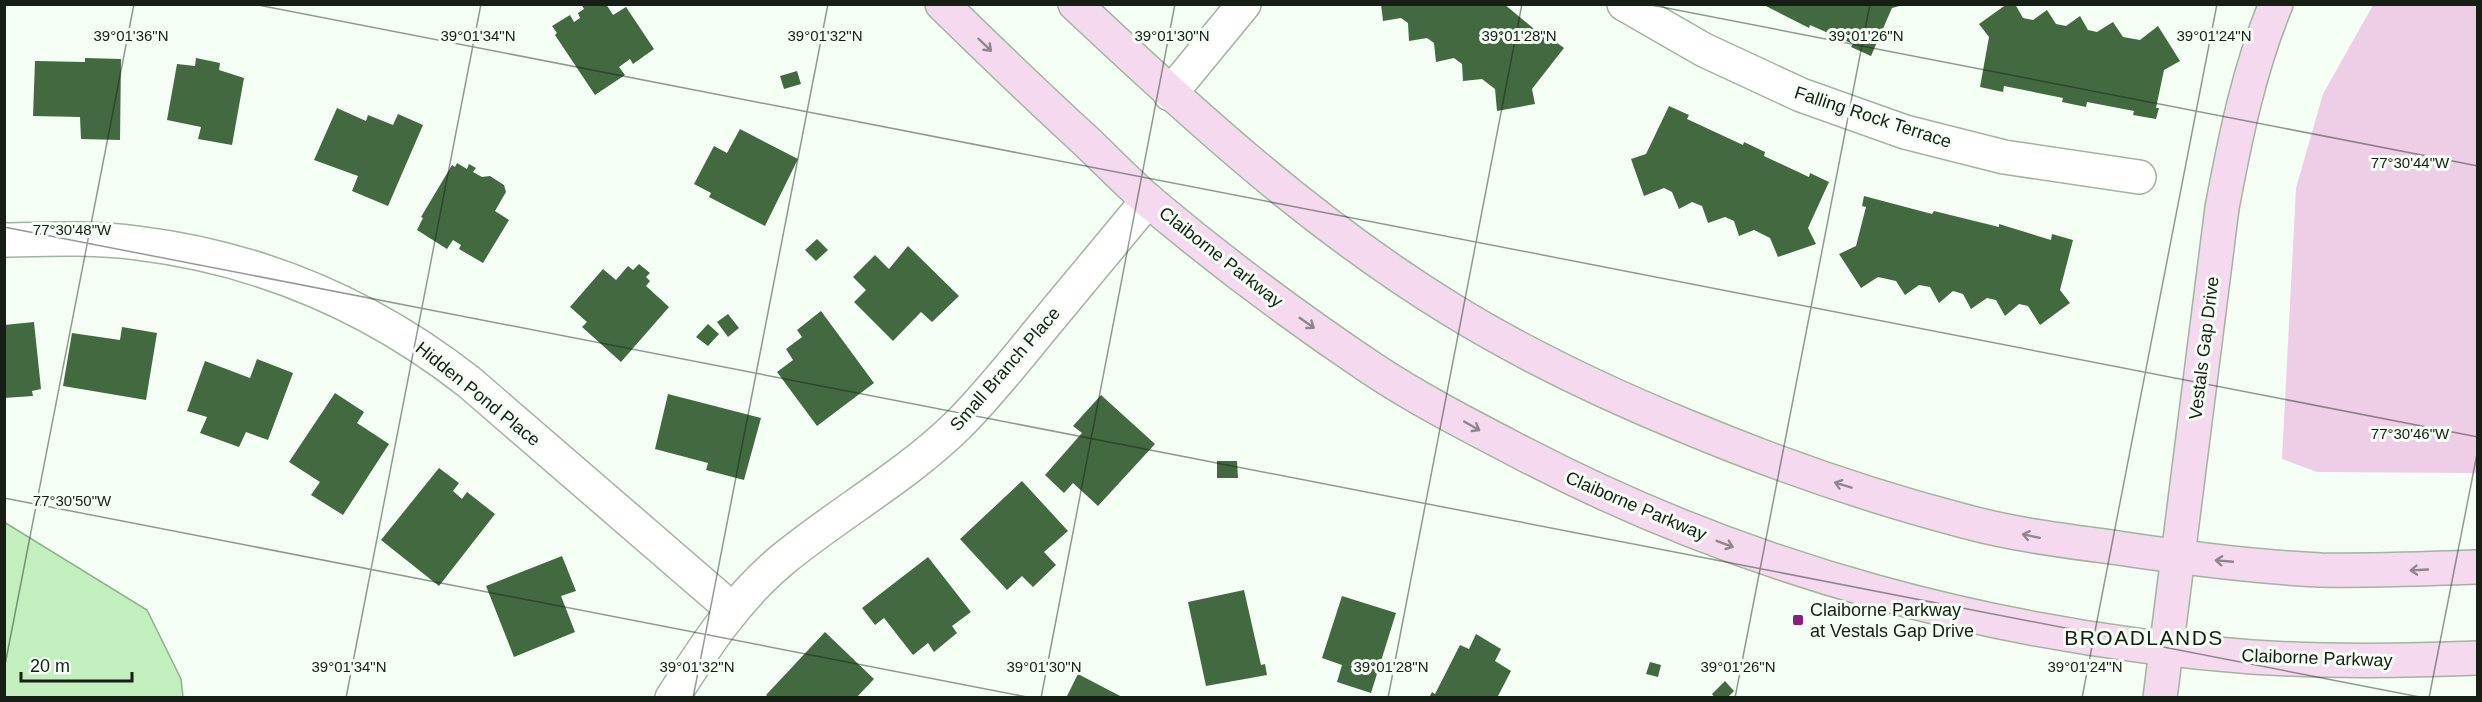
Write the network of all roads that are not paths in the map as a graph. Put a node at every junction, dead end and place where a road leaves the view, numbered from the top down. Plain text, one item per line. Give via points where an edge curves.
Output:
1 (942, 4) edge
2 (1075, 4) edge
3 (1244, 4) edge
4 (1624, 4) edge
5 (2276, 4) edge
6 (1170, 94) junction
7 (2139, 177) dead end
8 (1148, 200) junction
9 (4, 240) edge
10 (2178, 557) junction
11 (2478, 567) edge
12 (733, 610) junction
13 (2166, 648) junction
14 (2478, 658) edge
15 (672, 698) edge
16 (2160, 698) edge

1 -> 8 main road, Claiborne Parkway
2 - 6 main road
3 - 6 street
4 - 7 street, Falling Rock Terrace via 1704,50 1801,95 1905,132 2004,157
5 - 10 main road, Vestals Gap Drive via 2235,135
10 -> 6 main road via 1966,522 1822,479 1589,385 1529,355 1386,266 1275,185
8 - 12 street, Small Branch Place via 957,426 901,474 780,561
8 -> 13 main road, Claiborne Parkway via 1266,294 1374,370 1499,441 1643,512 1836,581 1930,607
9 - 12 street, Hidden Pond Place via 64,238 137,243 219,258 288,279 364,312 428,350 469,382
11 -> 10 main road via 2316,570
10 - 13 main road, Vestals Gap Drive
12 - 15 street
13 - 14 main road, Claiborne Parkway via 2254,657 2387,661
13 - 16 main road, Vestals Gap Drive

